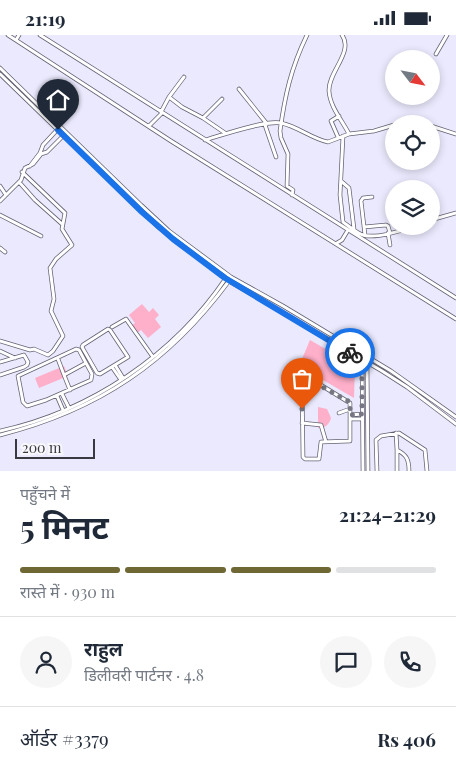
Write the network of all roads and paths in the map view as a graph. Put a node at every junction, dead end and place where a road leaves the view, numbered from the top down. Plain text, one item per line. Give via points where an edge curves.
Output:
1 (8, 35) edge
2 (19, 35) edge
3 (40, 35) edge
4 (308, 35) edge
5 (342, 35) edge
6 (447, 35) edge
7 (16, 40) junction
8 (438, 50) edge
9 (0, 69) edge
10 (0, 74) edge
11 (184, 77) dead end
12 (239, 89) dead end
13 (169, 97) junction
14 (222, 99) dead end
15 (162, 112) junction
16 (339, 116) junction
17 (203, 118) junction
18 (282, 123) junction
19 (266, 125) junction
20 (148, 126) junction
21 (385, 128) edge
22 (440, 129) edge
23 (55, 132) junction
24 (456, 133) edge
25 (226, 134) junction
26 (349, 134) junction
27 (343, 136) junction
28 (63, 137) junction
29 (338, 137) junction
30 (205, 140) junction
31 (276, 157) dead end
32 (29, 166) junction
33 (22, 172) junction
34 (341, 181) junction
35 (19, 182) junction
36 (0, 186) edge
37 (6, 195) junction
38 (292, 195) junction
39 (372, 197) dead end
40 (0, 201) edge
41 (456, 213) edge
42 (0, 215) edge
43 (440, 217) edge
44 (62, 224) junction
45 (385, 225) edge
46 (364, 227) junction
47 (354, 229) junction
48 (348, 230) junction
49 (385, 233) edge
50 (365, 235) junction
51 (389, 235) edge
52 (41, 236) dead end
53 (336, 243) junction
54 (390, 245) dead end
55 (0, 248) edge
56 (5, 252) dead end
57 (228, 278) junction
58 (456, 298) edge
59 (456, 319) edge
60 (112, 327) dead end
61 (0, 341) edge
62 (0, 351) edge
63 (362, 354) junction
64 (153, 357) junction
65 (367, 357) junction
66 (15, 358) junction
67 (58, 359) junction
68 (362, 360) junction
69 (0, 362) edge
70 (86, 363) junction
71 (367, 363) junction
72 (113, 366) junction
73 (0, 375) edge
74 (64, 375) junction
75 (122, 379) junction
76 (70, 390) junction
77 (62, 394) junction
78 (57, 396) junction
79 (68, 408) junction
80 (350, 409) junction
81 (63, 411) junction
82 (339, 413) dead end
83 (362, 416) junction
84 (350, 417) junction
85 (456, 417) edge
86 (302, 423) junction
87 (456, 424) edge
88 (0, 431) edge
89 (396, 433) junction
90 (0, 435) edge
91 (326, 442) junction
92 (396, 450) junction
93 (362, 451) junction
94 (368, 451) junction
95 (363, 471) edge
96 (368, 471) edge
97 (377, 471) edge
98 (397, 471) edge
99 (409, 471) edge
100 (427, 471) edge

1 - 7 street
2 - 7 street
3 - 15 street
4 - 18 street via 289,78
5 - 16 street via 345,47 329,87
6 - 8 street
7 - 20 street
9 - 28 street
10 - 23 street
11 - 13 street
12 - 19 street
13 - 15 street
13 - 17 street
14 - 17 street
15 - 20 street
15 - 30 street
16 - 26 street
16 - 29 street via 331,121
17 - 25 street
18 - 19 street
18 - 29 street via 325,141
18 - 38 street via 281,138 288,153 287,186 293,190
19 - 25 street
19 - 31 street
20 - 53 street
21 - 26 street
22 - 24 street
23 - 28 street
23 - 32 street
25 - 30 street
26 - 27 street
27 - 29 street
27 - 34 street
28 - 32 street
28 - 57 street via 158,227
30 - 38 street
32 - 33 street
33 - 35 street
33 - 44 street via 65,213
34 - 47 street via 349,189
34 - 47 street via 343,221
35 - 37 street
35 - 44 street
36 - 37 street
37 - 40 street
38 - 48 street
39 - 46 street via 361,201
41 - 43 street
42 - 52 street
44 - 61 street via 72,245 52,263 50,270 54,299 51,311 63,333 62,340 48,355
45 - 46 street
46 - 50 street
47 - 50 street
48 - 53 street
48 - 58 street
49 - 50 street
51 - 54 street
53 - 59 street
55 - 56 street
57 - 63 street via 283,305
57 - 64 street via 193,319
57 - 68 street
57 - 90 street via 211,306 139,373 91,403 41,424
60 - 64 street via 126,319
62 - 66 street
63 - 65 street
63 - 68 street
64 - 75 street
65 - 71 street
65 - 85 street
66 - 69 street
66 - 73 street via 24,355 27,365
67 - 70 street via 77,349
67 - 74 street
67 - 78 street via 20,374 17,379 26,406
68 - 71 street
68 - 83 street
70 - 74 street
70 - 76 street via 92,378
71 - 87 street via 407,387
71 - 94 street
72 - 72 street via 98,374 82,347 109,329 128,356
72 - 75 street
74 - 76 street
75 - 79 street
76 - 77 street
77 - 78 street
77 - 79 street
78 - 81 street
79 - 81 street
80 - 82 street
80 - 84 street
80 - 86 street via 350,402 304,377
81 - 88 street
83 - 84 street
83 - 93 street
84 - 91 street via 350,441
86 - 91 street via 322,425
86 - 91 street via 304,458 320,459 320,443
89 - 92 street
89 - 97 street via 376,440
89 - 100 street via 408,437 425,450
92 - 98 street
92 - 99 street via 409,460
93 - 94 street
93 - 95 street
94 - 96 street

